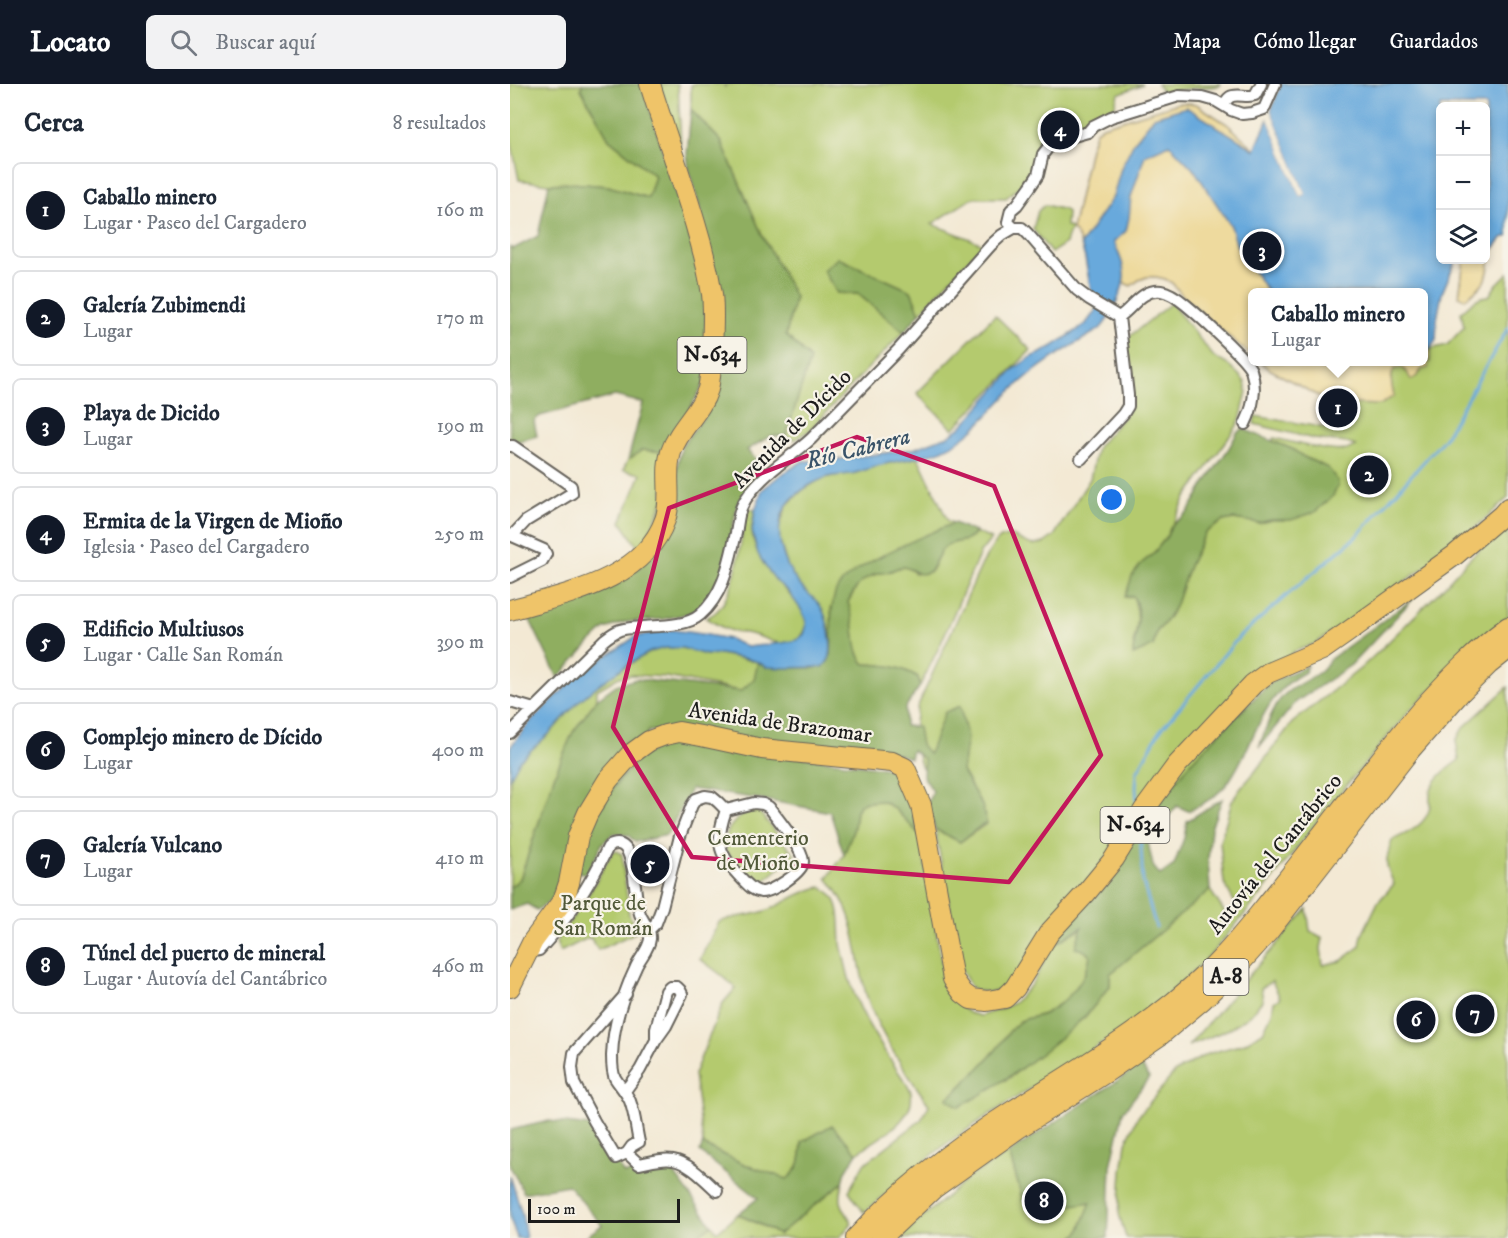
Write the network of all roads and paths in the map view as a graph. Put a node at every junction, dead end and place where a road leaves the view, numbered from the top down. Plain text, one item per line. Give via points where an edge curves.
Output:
1 (650, 84) edge
2 (1261, 84) edge
3 (1275, 84) edge
4 (1223, 105) junction
5 (1014, 228) junction
6 (1119, 317) junction
7 (1248, 365) edge
8 (1249, 366) edge
9 (1245, 424) dead end
10 (510, 446) edge
11 (1081, 459) dead end
12 (1508, 508) edge
13 (512, 535) edge
14 (510, 577) edge
15 (510, 610) edge
16 (1508, 627) edge
17 (1508, 649) edge
18 (510, 702) edge
19 (534, 709) junction
20 (510, 733) edge
21 (726, 810) junction
22 (649, 930) junction
23 (528, 952) junction
24 (510, 987) edge
25 (626, 994) junction
26 (656, 1040) dead end
27 (625, 1091) junction
28 (627, 1153) junction
29 (717, 1191) dead end
30 (856, 1238) edge
31 (881, 1238) edge

1 - 15 highway, N-634 via 689,203 712,293 714,321 708,390 676,439 670,454 665,519 642,554 621,572 599,583
2 - 4 street via 1255,95 1229,97
3 - 4 street via 1264,109 1242,114
4 - 5 street via 1202,97 1179,96 1110,117 1088,132 1050,145 1043,154 1038,175 1011,210 1008,222
5 - 6 street via 1022,228 1077,290
5 - 19 street, Avenida de Dícido via 991,245 811,440 752,489 741,507 726,575 715,599 698,617 680,624 618,631 604,639
6 - 7 street via 1139,298 1162,291 1185,304
6 - 11 street via 1128,406
8 - 9 street via 1254,393
10 - 13 street via 572,489 572,493 526,521
12 - 23 highway, Avenida de Brazomar / N-634 via 1455,555 1322,650 1268,673 1253,684 1177,765 1114,859 1048,933 1005,998 971,999 953,979 921,806 904,768 892,762 762,749 680,732 650,741 631,754 608,780 578,836 565,895
13 - 14 street via 546,554 542,561
16 - 30 highway, Autovía del Cantábrico / A-8 via 1442,686 1235,944 1209,971 1142,1028 1012,1111 924,1175
17 - 31 highway, Autovía del Cantábrico / A-8 via 1467,686 1410,750 1268,932 1202,1000 1159,1036 934,1188
18 - 19 street
19 - 20 street, Avenida de Dícido
21 - 21 street via 720,849 751,889 759,892 774,888 803,866 801,851 769,807 754,803
21 - 22 street via 705,796 692,805 662,907
22 - 23 street via 639,912 630,857 624,846 613,844 546,943 539,950
22 - 25 street via 649,944
23 - 24 highway, Avenida de Brazomar / N-634
25 - 27 street via 613,1037 612,1058 614,1077
25 - 28 street via 574,1053 572,1067 574,1083 616,1158
26 - 27 street
27 - 28 street via 639,1142
28 - 29 street via 639,1164 665,1159 683,1163

